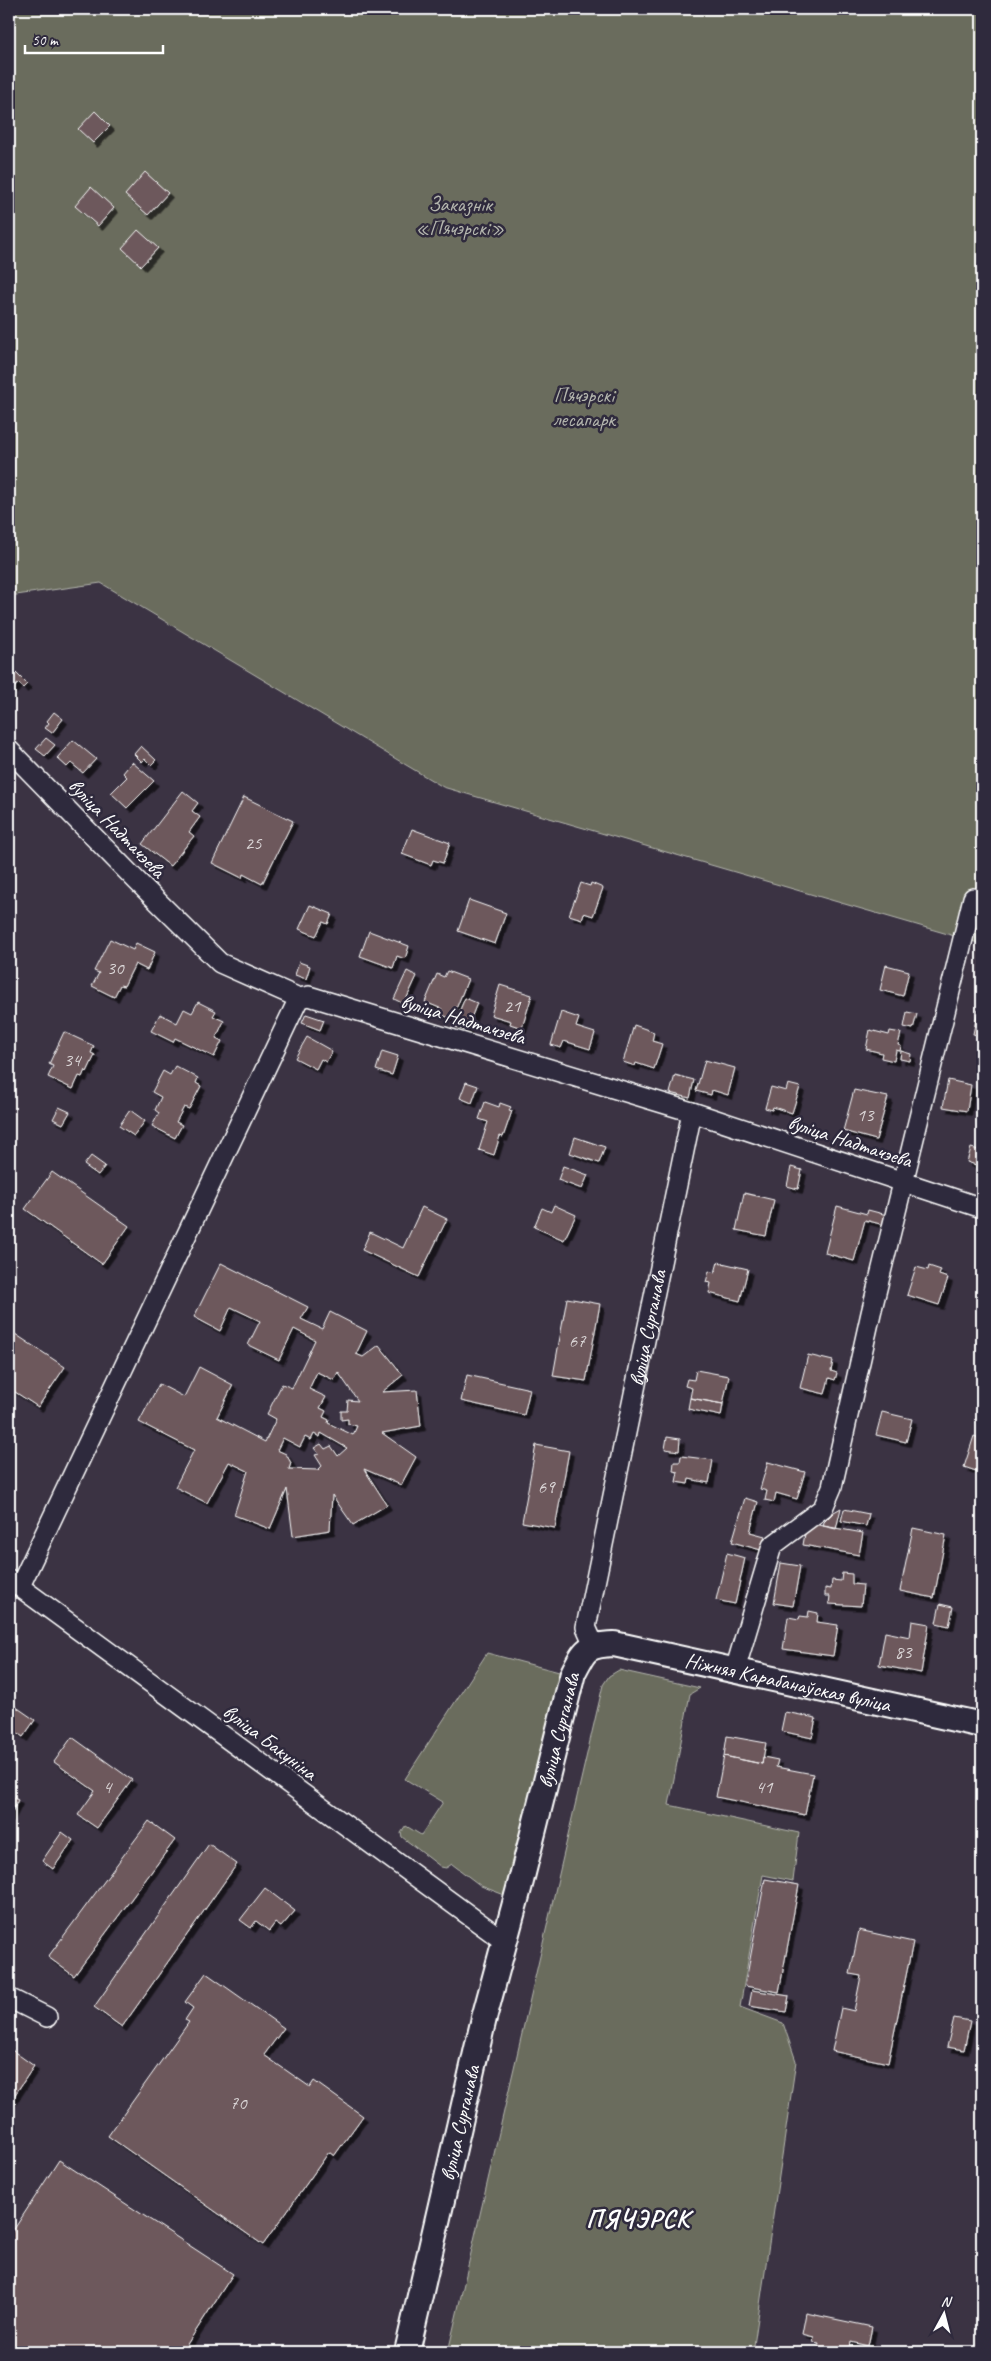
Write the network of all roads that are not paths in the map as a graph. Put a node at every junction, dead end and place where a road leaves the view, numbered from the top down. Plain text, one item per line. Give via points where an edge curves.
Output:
1 (9, 750) edge
2 (973, 898) dead end
3 (300, 998) junction
4 (692, 1112) junction
5 (904, 1182) junction
6 (982, 1208) edge
7 (14, 1582) edge
8 (594, 1645) junction
9 (734, 1670) junction
10 (982, 1725) edge
11 (504, 1941) junction
12 (9, 1998) edge
13 (47, 2017) dead end
14 (407, 2352) edge

1 - 3 street, вуліца Надтачэева via 220,962
2 - 5 street
3 - 4 street, вуліца Надтачэева via 309,996
3 - 7 street
4 - 5 street, вуліца Надтачэева
4 - 8 street, вуліца Сурганава via 586,1628
5 - 6 street, вуліца Надтачэева
5 - 9 street via 832,1487 822,1508 772,1546
7 - 11 street, вуліца Бакуніна
8 - 9 main road, Ніжняя Карабанаўская вуліца via 614,1644
8 - 11 main road, вуліца Сурганава via 582,1656 573,1673
9 - 10 main road, Ніжняя Карабанаўская вуліца
11 - 14 main road, вуліца Сурганава
12 - 13 street

